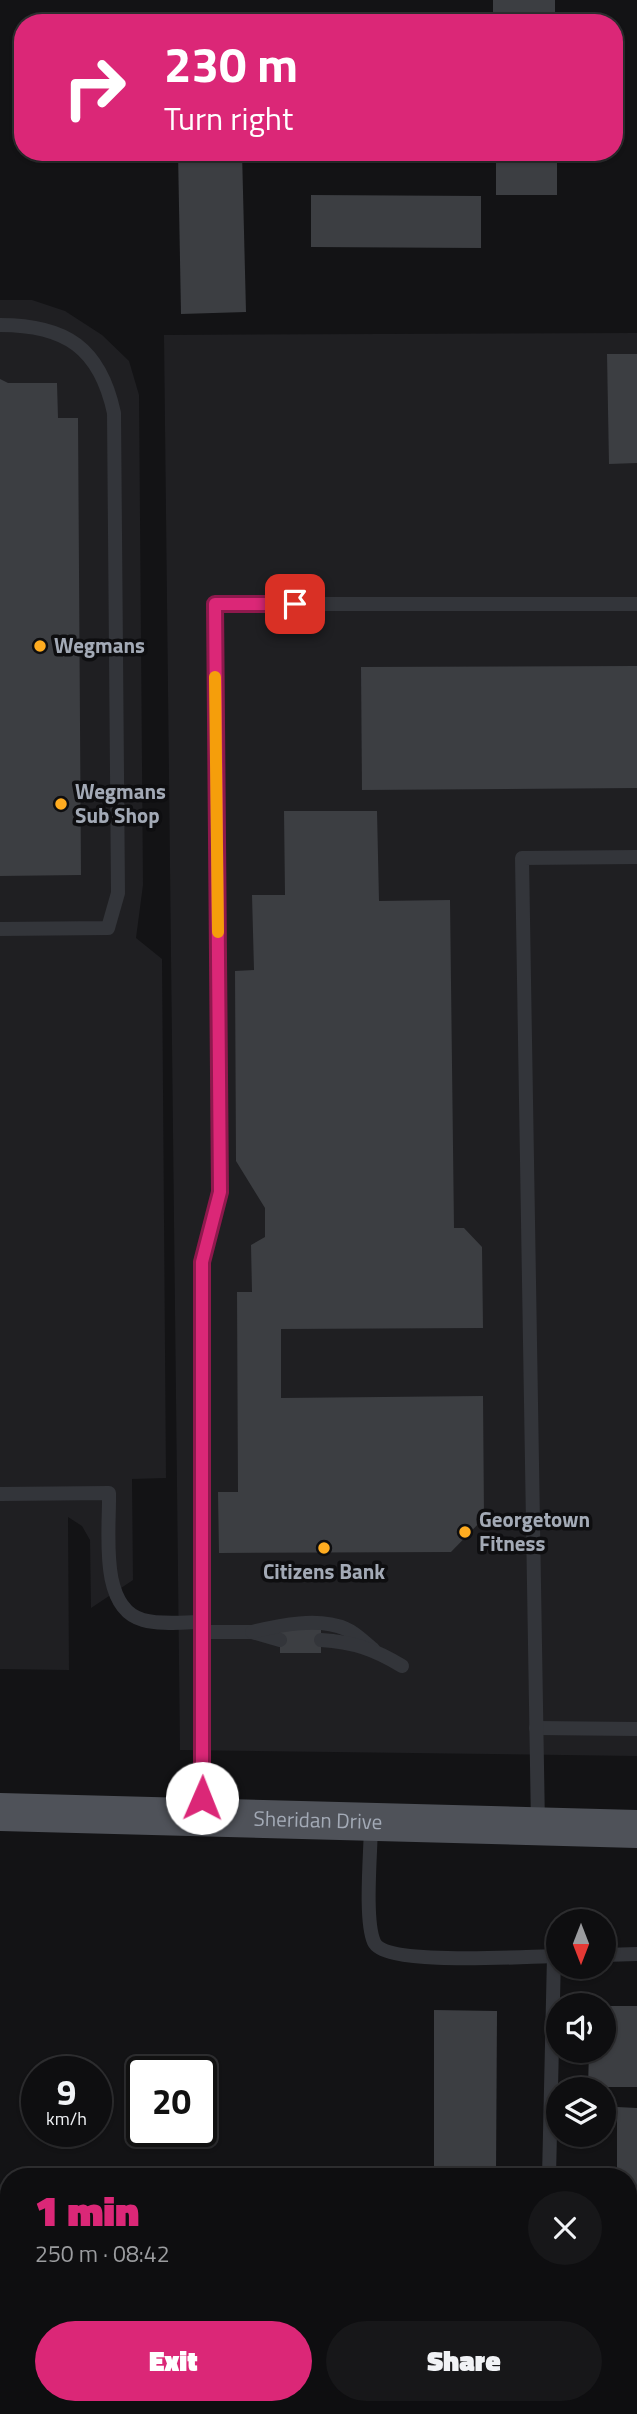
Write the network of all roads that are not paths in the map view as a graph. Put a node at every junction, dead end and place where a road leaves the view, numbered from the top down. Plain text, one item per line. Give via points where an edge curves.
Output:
1 (0, 325) edge
2 (637, 604) edge
3 (637, 857) edge
4 (0, 929) edge
5 (0, 1494) edge
6 (202, 1627) junction
7 (252, 1632) junction
8 (280, 1640) dead end
9 (321, 1640) dead end
10 (373, 1649) junction
11 (402, 1666) dead end
12 (536, 1728) junction
13 (637, 1729) edge
14 (0, 1812) edge
15 (201, 1819) junction
16 (371, 1822) junction
17 (538, 1827) junction
18 (637, 1829) edge
19 (637, 1954) edge
20 (616, 1955) edge
21 (546, 1956) edge
22 (555, 1979) edge
23 (550, 2168) edge

1 - 4 lane via 39,327 63,335 96,363 112,405 118,879 108,928
2 - 6 lane via 215,604 220,1192 202,1262
3 - 12 lane via 522,858
5 - 6 lane via 109,1493 111,1582 120,1604 141,1619
6 - 7 lane
6 - 15 lane
7 - 8 lane
7 - 10 lane via 280,1625 326,1625 346,1629
9 - 10 lane
10 - 11 lane
12 - 13 lane
12 - 17 lane
14 - 15 main road, Sheridan Drive
15 - 16 main road, Sheridan Drive
16 - 17 main road, Sheridan Drive
16 - 21 lane via 370,1923 374,1943 383,1952 410,1958
17 - 18 main road, Sheridan Drive
19 - 20 lane
22 - 23 lane

